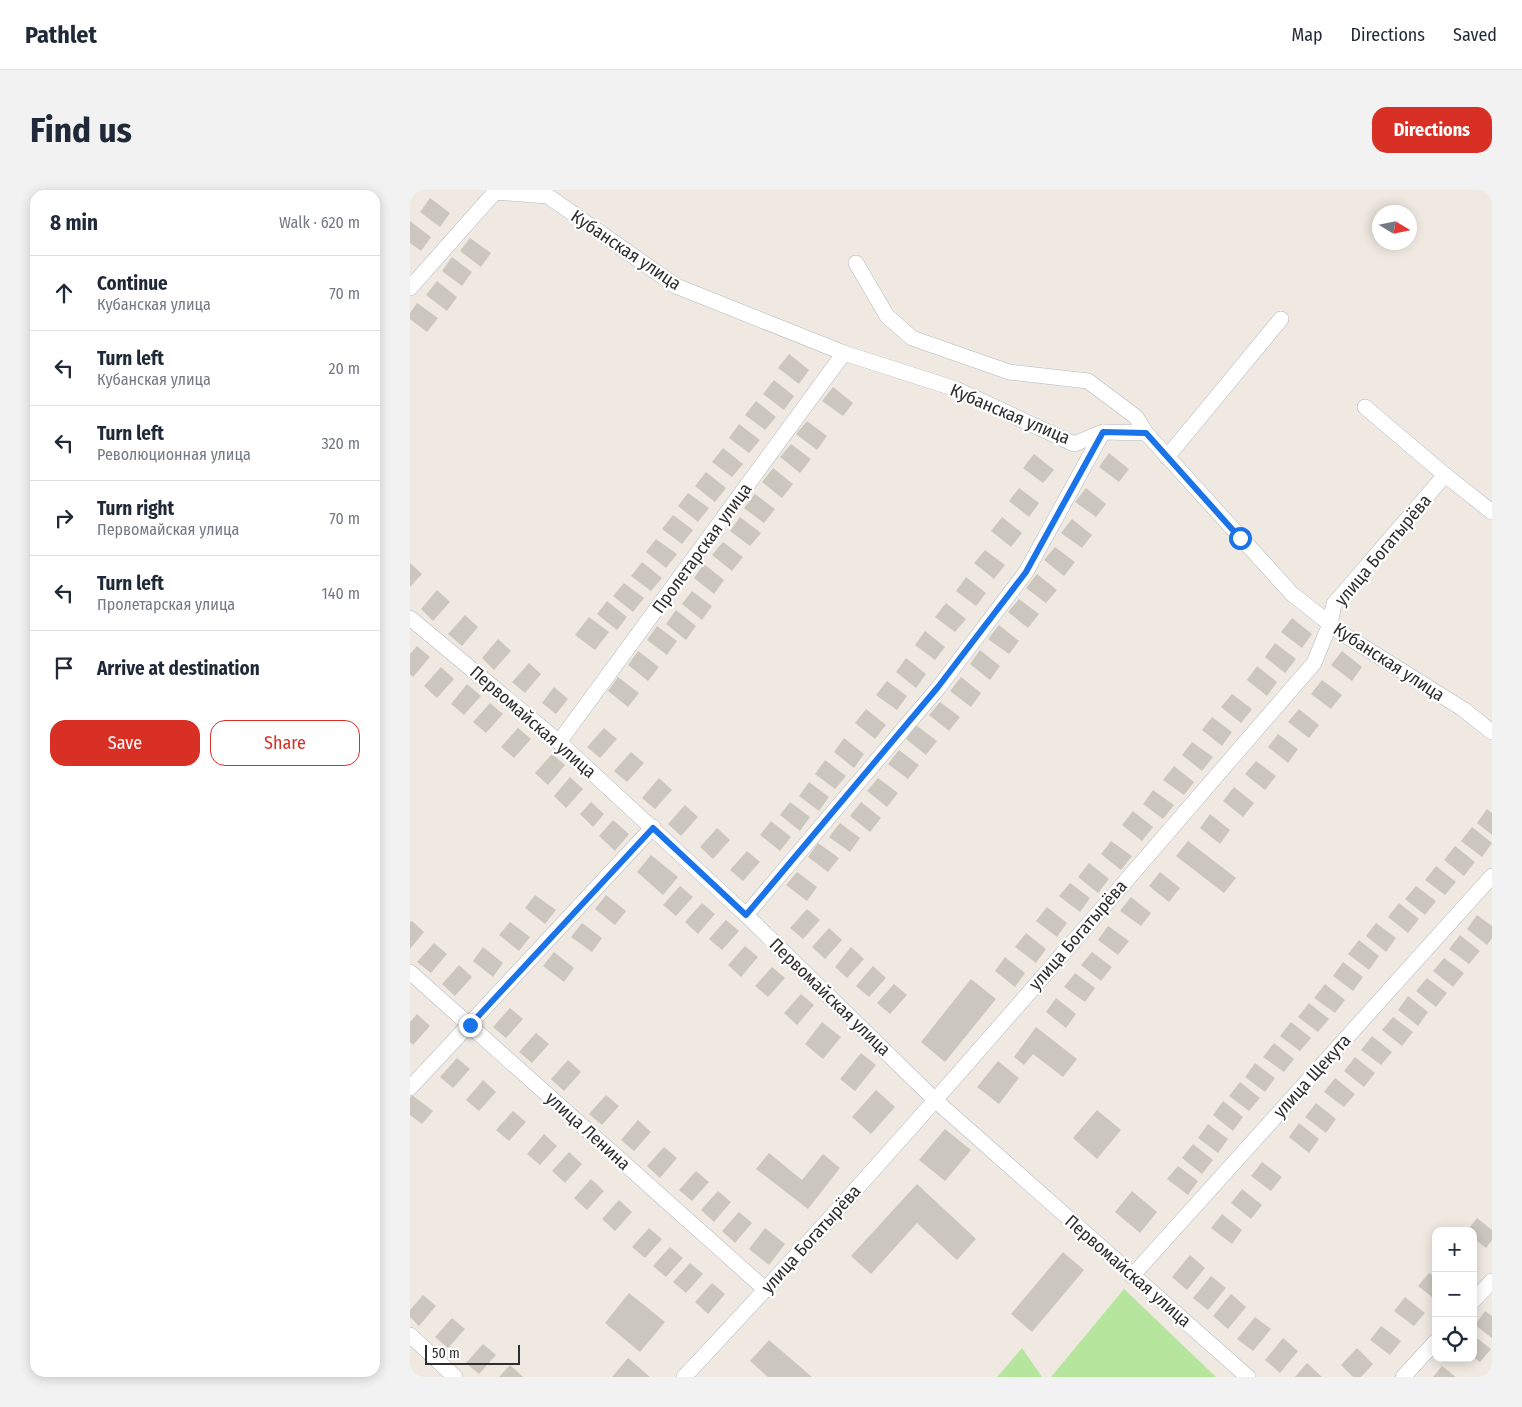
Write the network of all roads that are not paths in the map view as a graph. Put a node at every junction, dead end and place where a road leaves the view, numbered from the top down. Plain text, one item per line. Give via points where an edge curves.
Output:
1 (856, 263) dead end
2 (410, 288) edge
3 (1281, 318) dead end
4 (844, 353) junction
5 (1365, 407) dead end
6 (1103, 432) junction
7 (1146, 433) junction
8 (1167, 457) junction
9 (1445, 475) junction
10 (1492, 512) edge
11 (410, 618) edge
12 (1330, 624) junction
13 (1492, 732) edge
14 (559, 742) junction
15 (653, 828) junction
16 (1492, 876) edge
17 (746, 915) junction
18 (410, 972) edge
19 (470, 1025) junction
20 (410, 1088) edge
21 (935, 1100) junction
22 (1132, 1276) junction
23 (1492, 1281) edge
24 (766, 1290) junction
25 (1477, 1297) edge
26 (410, 1336) edge
27 (1432, 1346) edge
28 (455, 1377) edge
29 (684, 1377) edge
30 (1248, 1377) edge
31 (1403, 1377) edge

1 - 7 street via 887,316 912,338 1009,372 1088,381 1136,417
2 - 4 street, Кубанская улица via 494,192 548,196 676,286
3 - 8 street
4 - 6 street, Кубанская улица via 956,389 1074,444
4 - 14 street, Пролетарская улица
5 - 9 street
6 - 7 street, Кубанская улица
6 - 17 street via 1026,572 938,687
7 - 8 street, Кубанская улица
8 - 12 street, Кубанская улица via 1292,594
9 - 10 street
9 - 12 street, улица Богатырёва via 1334,604
11 - 14 street, Первомайская улица
12 - 13 street, Кубанская улица via 1463,709
12 - 21 street, улица Богатырёва via 1314,663
14 - 15 street, Первомайская улица
15 - 17 street, Первомайская улица
15 - 19 street
16 - 22 street, улица Щекута
17 - 21 street, Первомайская улица
18 - 19 street, улица Ленина
19 - 20 street
19 - 24 street, улица Ленина
21 - 22 street, Первомайская улица
21 - 24 street, улица Богатырёва
22 - 30 street, Первомайская улица
23 - 25 street
24 - 29 street, улица Богатырёва
26 - 28 street
27 - 31 street

